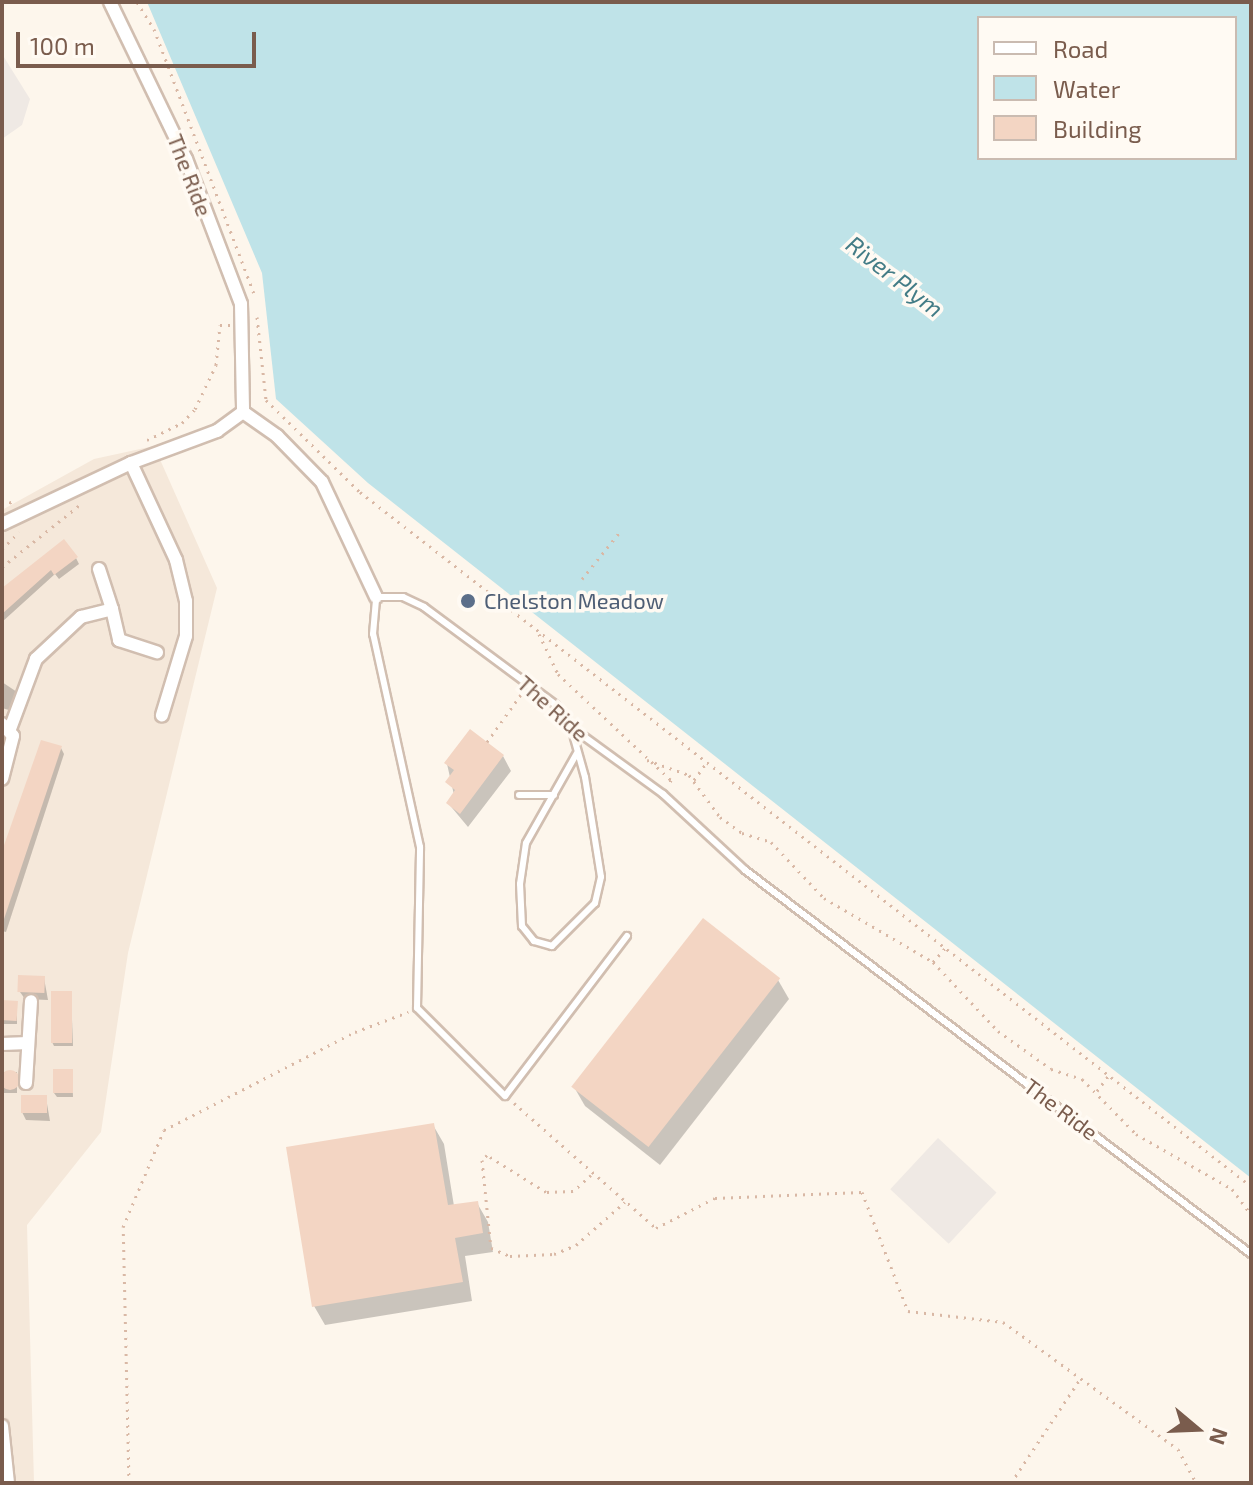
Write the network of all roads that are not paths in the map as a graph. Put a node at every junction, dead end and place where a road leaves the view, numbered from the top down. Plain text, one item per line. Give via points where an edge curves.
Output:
1 (110, 2) edge
2 (243, 412) junction
3 (131, 463) junction
4 (2, 524) edge
5 (99, 569) dead end
6 (376, 597) junction
7 (112, 609) junction
8 (157, 652) dead end
9 (162, 715) dead end
10 (6, 727) edge
11 (571, 727) junction
12 (577, 753) junction
13 (2, 779) edge
14 (519, 795) dead end
15 (554, 795) junction
16 (627, 936) dead end
17 (31, 1001) dead end
18 (28, 1043) junction
19 (2, 1044) edge
20 (26, 1083) dead end
21 (1251, 1254) edge
22 (2, 1426) edge
23 (8, 1483) edge

1 - 2 street, The Ride via 186,159 250,322
2 - 3 street via 217,431
2 - 6 street via 277,436 322,482
3 - 4 street
3 - 9 street via 176,560 186,601 182,654
5 - 7 street
6 - 11 lane, The Ride via 403,597 424,607 556,705
6 - 16 lane via 373,634 420,847 417,1008 505,1096
7 - 8 street via 119,640
7 - 10 street via 81,617 36,659
10 - 13 street via 12,746
11 - 12 lane
11 - 21 lane, The Ride via 663,794 745,870
12 - 15 lane
12 - 15 lane via 601,877 595,903 552,946 534,941 522,926 520,884 526,843
14 - 15 lane
17 - 18 street
18 - 19 street
18 - 20 street
22 - 23 street

